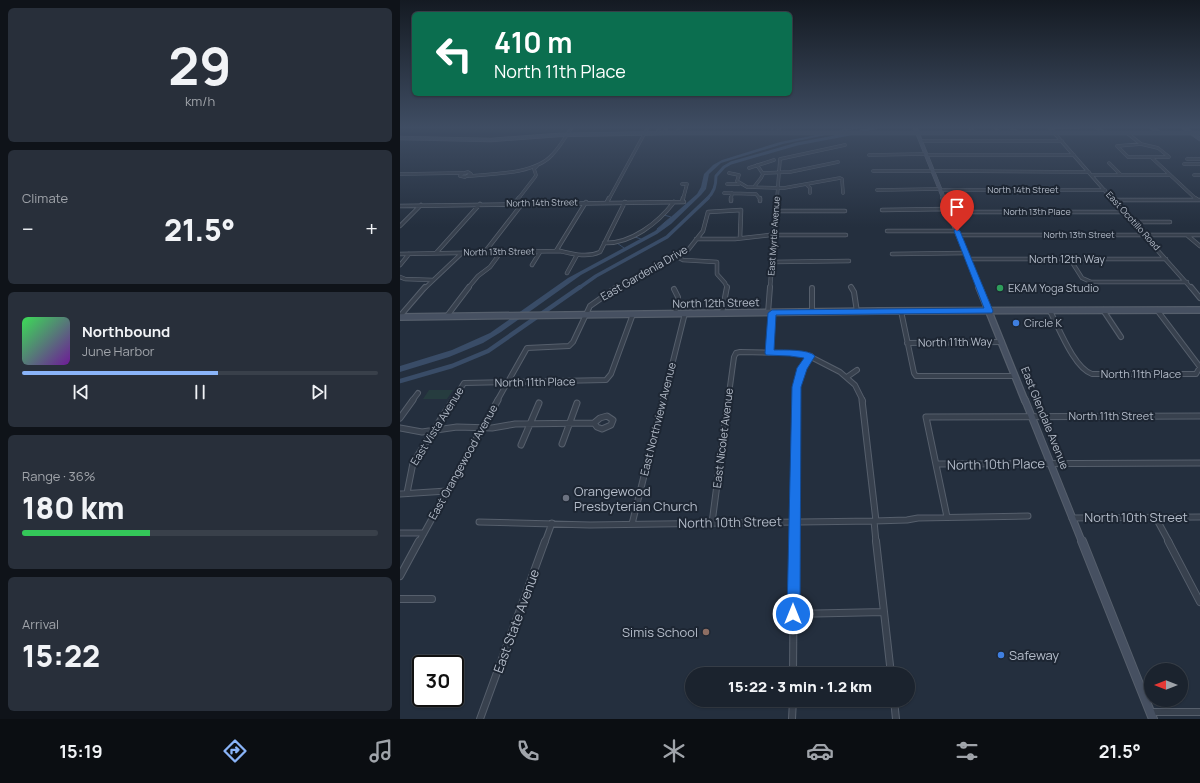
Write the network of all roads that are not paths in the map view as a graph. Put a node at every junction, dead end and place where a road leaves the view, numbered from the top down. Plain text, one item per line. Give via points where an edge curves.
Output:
1 (544, 161) edge
2 (630, 161) edge
3 (772, 161) edge
4 (780, 161) edge
5 (928, 161) edge
6 (1079, 161) edge
7 (1154, 161) edge
8 (838, 162) dead end
9 (1109, 163) dead end
10 (539, 164) junction
11 (1184, 164) dead end
12 (1200, 164) edge
13 (757, 165) junction
14 (528, 168) junction
15 (749, 168) dead end
16 (873, 171) dead end
17 (933, 171) junction
18 (779, 172) junction
19 (1089, 172) junction
20 (463, 173) junction
21 (728, 173) dead end
22 (764, 173) junction
23 (536, 174) junction
24 (400, 175) edge
25 (470, 175) junction
26 (1092, 175) junction
27 (1121, 175) junction
28 (1170, 175) junction
29 (1194, 175) dead end
30 (1200, 175) edge
31 (460, 176) junction
32 (682, 184) dead end
33 (727, 184) dead end
34 (739, 184) junction
35 (807, 185) junction
36 (747, 187) junction
37 (754, 187) junction
38 (777, 188) junction
39 (877, 190) dead end
40 (941, 190) junction
41 (1105, 190) junction
42 (724, 193) dead end
43 (742, 193) junction
44 (843, 193) dead end
45 (732, 194) junction
46 (810, 194) dead end
47 (1114, 200) junction
48 (1199, 200) edge
49 (731, 201) dead end
50 (760, 201) dead end
51 (586, 202) junction
52 (607, 202) junction
53 (626, 202) junction
54 (674, 202) junction
55 (480, 204) junction
56 (514, 204) junction
57 (522, 204) junction
58 (421, 205) junction
59 (400, 206) edge
60 (882, 210) dead end
61 (949, 210) junction
62 (776, 211) junction
63 (845, 211) dead end
64 (1125, 212) junction
65 (1133, 222) junction
66 (1170, 222) dead end
67 (400, 226) edge
68 (887, 231) dead end
69 (958, 233) junction
70 (846, 234) dead end
71 (774, 235) junction
72 (1146, 235) junction
73 (1188, 235) junction
74 (1200, 235) edge
75 (740, 238) junction
76 (696, 239) junction
77 (604, 243) junction
78 (1200, 246) edge
79 (556, 251) junction
80 (501, 252) junction
81 (540, 252) junction
82 (436, 253) junction
83 (462, 253) junction
84 (484, 253) junction
85 (966, 253) junction
86 (400, 254) edge
87 (409, 254) junction
88 (892, 254) dead end
89 (577, 255) junction
90 (675, 256) junction
91 (968, 259) junction
92 (1070, 259) junction
93 (1166, 259) junction
94 (849, 261) dead end
95 (772, 262) junction
96 (400, 264) edge
97 (532, 265) dead end
98 (567, 273) dead end
99 (401, 278) edge
100 (432, 280) junction
101 (1187, 282) junction
102 (851, 287) dead end
103 (812, 288) dead end
104 (674, 289) dead end
105 (1200, 298) edge
106 (1103, 310) junction
107 (1156, 310) junction
108 (1200, 310) edge
109 (901, 311) junction
110 (989, 311) junction
111 (1050, 311) junction
112 (812, 312) junction
113 (856, 312) junction
114 (722, 313) junction
115 (770, 313) junction
116 (633, 314) junction
117 (675, 314) junction
118 (685, 314) junction
119 (586, 315) junction
120 (400, 316) edge
121 (447, 316) junction
122 (1121, 337) dead end
123 (1002, 342) junction
124 (908, 343) junction
125 (527, 348) joint
126 (769, 353) junction
127 (811, 356) junction
128 (1200, 369) edge
129 (857, 370) dead end
130 (1015, 376) junction
131 (847, 377) junction
132 (507, 382) junction
133 (464, 383) joint
134 (418, 393) dead end
135 (540, 403) dead end
136 (577, 403) dead end
137 (1032, 416) junction
138 (1200, 416) edge
139 (400, 418) edge
140 (570, 423) junction
141 (594, 423) dead end
142 (530, 424) junction
143 (400, 428) edge
144 (482, 428) junction
145 (433, 430) junction
146 (562, 444) dead end
147 (521, 445) dead end
148 (1050, 463) junction
149 (1200, 463) edge
150 (936, 464) junction
151 (447, 491) junction
152 (407, 493) junction
153 (400, 494) edge
154 (1028, 516) dead end
155 (947, 517) junction
156 (1072, 518) junction
157 (1156, 518) junction
158 (1200, 518) edge
159 (875, 521) junction
160 (479, 522) dead end
161 (794, 522) junction
162 (552, 523) junction
163 (712, 523) junction
164 (632, 524) junction
165 (400, 533) edge
166 (424, 533) junction
167 (400, 576) edge
168 (400, 599) edge
169 (432, 599) dead end
170 (1200, 602) edge
171 (884, 612) junction
172 (793, 614) junction
173 (793, 667) edge
174 (890, 667) edge
175 (792, 707) edge
176 (895, 707) edge
177 (1200, 712) edge
178 (1152, 716) edge
179 (480, 719) edge
180 (792, 719) edge
181 (896, 719) edge

1 - 10 street
2 - 52 street
3 - 13 street
4 - 18 street, East Myrtle Avenue
5 - 17 main road, East Glendale Avenue
6 - 19 street, East Ocotillo Road
7 - 28 street
8 - 18 street
9 - 27 street
10 - 14 street
10 - 23 street via 534,169
11 - 12 street
13 - 15 street
13 - 22 street
14 - 23 street
14 - 25 street
16 - 17 street
17 - 19 street
17 - 40 main road, East Glendale Avenue
18 - 22 street
18 - 38 street, East Myrtle Avenue
19 - 26 street, East Ocotillo Road
20 - 24 street
20 - 25 street
20 - 31 street
21 - 34 street via 739,175
22 - 37 street
23 - 56 street
24 - 31 street
25 - 31 street
26 - 27 street
26 - 41 street, East Ocotillo Road
27 - 28 street
28 - 48 street
29 - 30 street
32 - 54 street, North 14th Street via 687,184 683,202
33 - 34 street
34 - 36 street
35 - 38 street
35 - 44 street via 840,178
35 - 46 street
36 - 37 street
36 - 43 street
37 - 38 street
38 - 62 street, East Myrtle Avenue
39 - 40 street, North 14th Street
40 - 41 street, North 14th Street
40 - 61 main road, East Glendale Avenue
41 - 47 street, East Ocotillo Road
42 - 45 street
43 - 45 street
43 - 50 street via 759,195
45 - 49 street
47 - 48 street
47 - 64 street, East Ocotillo Road
51 - 52 street, North 14th Street
51 - 57 street, North 14th Street
51 - 79 street
52 - 53 street, North 14th Street
53 - 54 street, North 14th Street
53 - 77 street
54 - 77 street via 654,221 628,238 616,243
55 - 56 street, North 14th Street
55 - 58 street, North 14th Street
55 - 82 street
56 - 57 street, North 14th Street
57 - 84 street
58 - 59 street, North 14th Street
58 - 67 street
60 - 61 street, North 13th Place
61 - 64 street, North 13th Place
61 - 69 main road, East Glendale Avenue
62 - 63 street
62 - 71 street, East Myrtle Avenue
64 - 65 street, East Ocotillo Road
65 - 66 street
65 - 72 street, East Ocotillo Road
68 - 69 street, North 13th Street
69 - 72 street, North 13th Street
69 - 85 main road, East Glendale Avenue
70 - 71 street
71 - 75 street
71 - 95 street, East Myrtle Avenue
72 - 73 street, North 13th Street
72 - 93 street, East Ocotillo Road
73 - 74 street, North 13th Street
73 - 78 street
75 - 76 street
75 - 76 street, East Gardenia Drive via 742,210 708,212 704,220 704,229
76 - 90 street, East Gardenia Drive via 688,250
77 - 89 street, North 13th Street via 597,254
79 - 81 street, North 13th Street
79 - 89 street, North 13th Street
80 - 81 street, North 13th Street
80 - 84 street, North 13th Street
80 - 121 street via 490,267 478,276
81 - 97 street
82 - 83 street, North 13th Street
82 - 87 street, North 13th Street
83 - 84 street, North 13th Street
83 - 100 street
85 - 88 street
85 - 91 main road, East Glendale Avenue
86 - 87 street, North 13th Street
87 - 96 street
89 - 98 street
90 - 114 street via 682,260 717,262 717,274 727,288
90 - 119 street, East Gardenia Drive via 620,284 590,306
91 - 92 street, North 12th Way
91 - 110 main road, East Glendale Avenue
92 - 93 street, North 12th Way
92 - 101 street via 1082,278 1091,282
93 - 101 street, East Ocotillo Road
94 - 95 street
95 - 115 street, East Myrtle Avenue
99 - 100 street
100 - 120 street
101 - 105 street, East Ocotillo Road
102 - 113 street
103 - 112 street
104 - 117 street via 678,297
106 - 107 main road, North 12th Street
106 - 111 main road, North 12th Street
106 - 122 street
107 - 108 main road, North 12th Street
107 - 128 street
109 - 110 main road, North 12th Street
109 - 113 main road, North 12th Street
109 - 124 street
110 - 111 main road, North 12th Street
110 - 123 main road, East Glendale Avenue
111 - 128 street, North 11th Place via 1082,369 1092,374 1193,374
112 - 113 main road, North 12th Street
112 - 115 main road, North 12th Street
114 - 115 main road, North 12th Street
114 - 118 main road, North 12th Street
115 - 126 street, East Myrtle Avenue
116 - 117 main road, North 12th Street
116 - 119 main road, North 12th Street
116 - 132 street, North 11th Place via 611,374 606,380
117 - 118 main road, North 12th Street
118 - 164 street, East Northview Avenue
119 - 121 main road, North 12th Street
119 - 125 street, East Gardenia Drive via 569,346
120 - 121 main road, North 12th Street
123 - 124 street, North 11th Way
123 - 130 main road, East Glendale Avenue
124 - 130 street via 916,376
125 - 132 street, East Orangewood Avenue
126 - 127 street
126 - 163 street, East Nicolet Avenue via 736,353 734,357
127 - 131 street
127 - 161 street via 802,368 796,387
129 - 131 street
130 - 137 main road, East Glendale Avenue
131 - 159 street via 855,385 864,403
132 - 133 street, North 11th Place
132 - 144 street, East Orangewood Avenue
133 - 145 street, East Vista Avenue
134 - 139 street
135 - 142 street
136 - 140 street
137 - 138 street, North 11th Street
137 - 148 main road, East Glendale Avenue
137 - 150 street, North 11th Street via 926,417
140 - 141 street
140 - 142 street
140 - 146 street
142 - 144 street
142 - 147 street
143 - 145 street via 422,432
144 - 145 street via 457,427
144 - 151 street, East Orangewood Avenue
145 - 152 street, East Vista Avenue via 413,463
148 - 149 street, North 10th Place
148 - 150 street, North 10th Place
148 - 156 main road, East Glendale Avenue
150 - 155 street
151 - 152 street
151 - 166 street, East Orangewood Avenue
152 - 153 street
154 - 155 street, North 10th Street
155 - 159 street, North 10th Street
156 - 157 street, North 10th Street
156 - 178 main road, East Glendale Avenue
157 - 158 street, North 10th Street
157 - 170 street
159 - 161 street, North 10th Street
159 - 171 street
160 - 162 street, North 10th Street
161 - 163 street, North 10th Street
161 - 172 street
162 - 164 street, North 10th Street
162 - 179 street, East State Avenue
163 - 164 street, North 10th Street
165 - 166 street
166 - 167 street, East Orangewood Avenue
168 - 169 street
171 - 172 street
171 - 174 street
172 - 173 street
175 - 180 street
176 - 181 street
177 - 178 street

